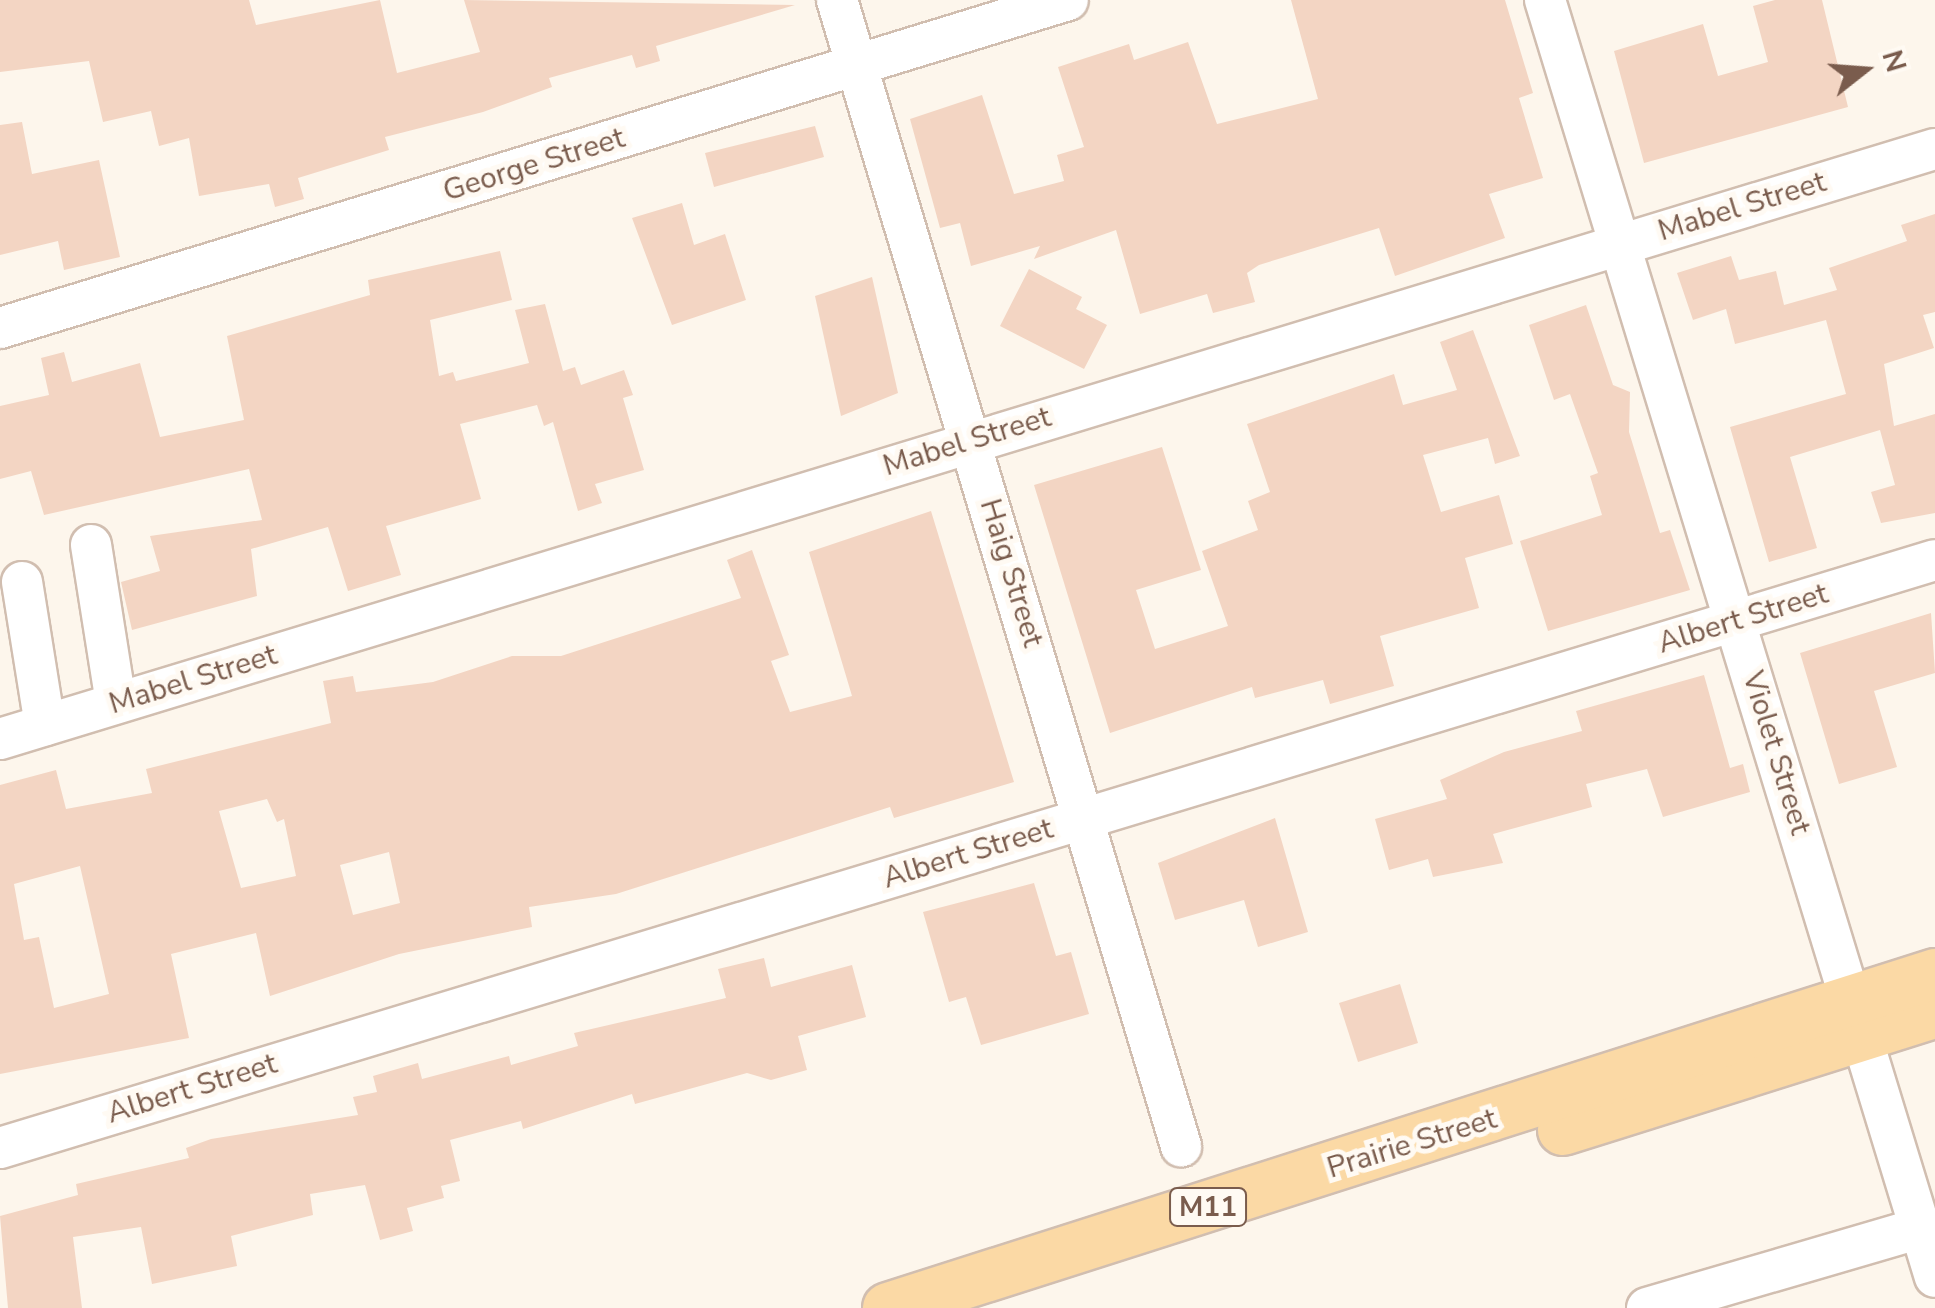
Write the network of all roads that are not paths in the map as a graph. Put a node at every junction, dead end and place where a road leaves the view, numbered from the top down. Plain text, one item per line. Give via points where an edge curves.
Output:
1 (838, 0) edge
2 (1068, 0) edge
3 (1545, 0) edge
4 (857, 65) junction
5 (1935, 149) edge
6 (1620, 244) junction
7 (0, 328) edge
8 (971, 441) junction
9 (99, 544) dead end
10 (1935, 560) edge
11 (22, 582) dead end
12 (1736, 621) junction
13 (124, 701) junction
14 (44, 725) junction
15 (0, 739) edge
16 (1085, 820) junction
17 (1935, 974) edge
18 (1935, 1013) edge
19 (1856, 1018) junction
20 (1181, 1146) dead end
21 (0, 1148) edge
22 (1920, 1228) junction
23 (1935, 1277) edge
24 (888, 1308) edge
25 (979, 1308) edge
26 (1647, 1308) edge

1 - 4 street, Haig Street
2 - 4 street, George Street
3 - 6 street, Violet Street
4 - 7 street, George Street
4 - 8 street, Haig Street
5 - 6 street, Mabel Street
6 - 8 street, Mabel Street
6 - 12 street, Violet Street
8 - 13 street, Mabel Street
8 - 16 street, Haig Street
9 - 13 street
10 - 12 street, Albert Street
11 - 14 street
12 - 16 street, Albert Street
12 - 19 street, Violet Street
13 - 14 street, Mabel Street
14 - 15 street, Mabel Street
16 - 20 street, Haig Street
16 - 21 street, Albert Street
17 - 19 main road, Prairie Street / M11
18 - 19 main road, Prairie Street / M11
19 - 22 street, Violet Street
19 - 24 main road, Prairie Street / M11
19 - 25 main road, Prairie Street / M11
22 - 23 street, Violet Street
22 - 26 street

